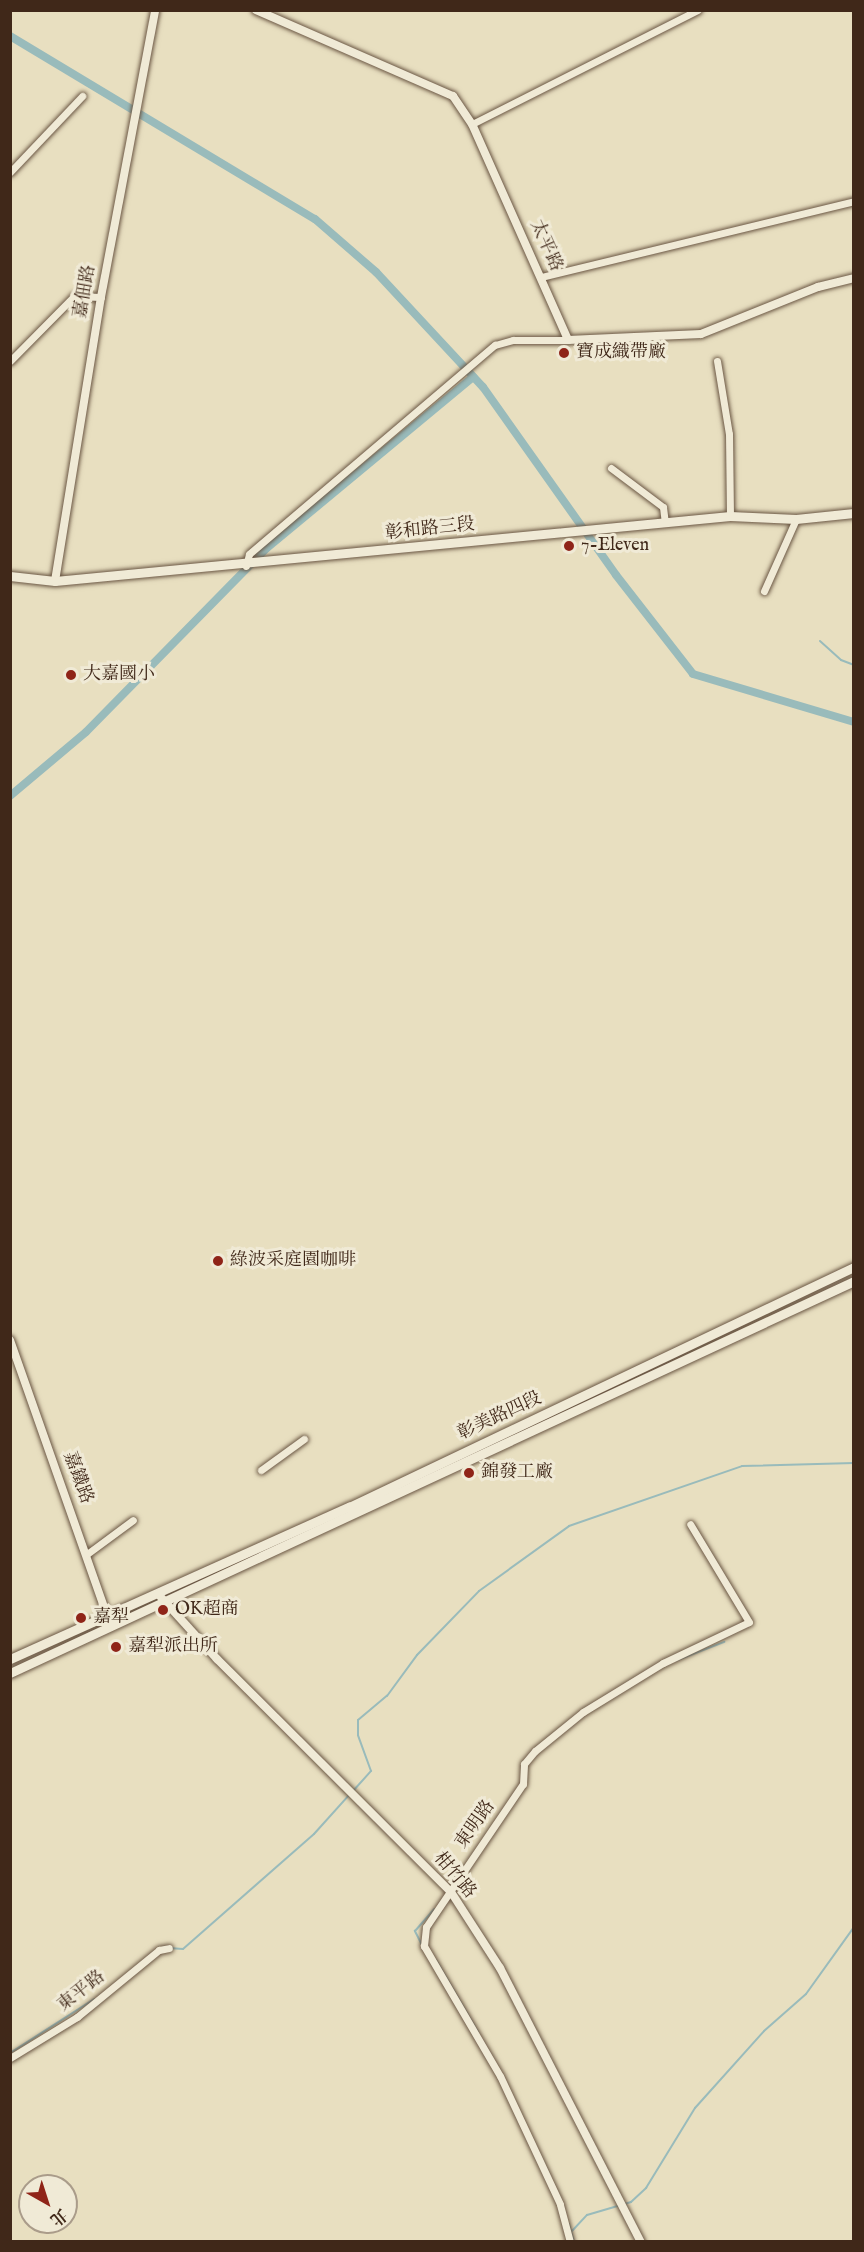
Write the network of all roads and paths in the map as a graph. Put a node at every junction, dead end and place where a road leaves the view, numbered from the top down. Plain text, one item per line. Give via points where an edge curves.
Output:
1 (155, 10) edge
2 (256, 10) edge
3 (698, 10) edge
4 (82, 96) dead end
5 (472, 124) junction
6 (10, 172) edge
7 (854, 201) edge
8 (541, 277) junction
9 (854, 278) edge
10 (101, 297) junction
11 (568, 340) junction
12 (10, 361) edge
13 (717, 361) dead end
14 (611, 468) dead end
15 (854, 513) edge
16 (730, 516) junction
17 (796, 519) junction
18 (665, 523) junction
19 (246, 566) junction
20 (10, 576) edge
21 (55, 581) junction
22 (764, 591) dead end
23 (854, 1267) edge
24 (854, 1281) edge
25 (10, 1340) edge
26 (304, 1438) dead end
27 (261, 1470) dead end
28 (132, 1520) dead end
29 (690, 1524) dead end
30 (87, 1554) junction
31 (158, 1594) junction
32 (164, 1605) junction
33 (107, 1616) junction
34 (111, 1627) junction
35 (10, 1659) edge
36 (10, 1673) edge
37 (451, 1892) junction
38 (169, 1948) dead end
39 (10, 2058) edge
40 (570, 2241) edge
41 (641, 2241) edge

1 - 10 street, 嘉佃路
2 - 5 street, 太平路 via 288,21 373,64 446,89
3 - 5 street
4 - 6 street
5 - 8 street, 太平路
7 - 8 street
8 - 11 street, 太平路
9 - 11 street via 818,287 700,334
10 - 12 street via 75,296
10 - 21 street, 嘉佃路
11 - 19 street via 513,340 495,345 249,555
13 - 16 street via 729,434
14 - 18 street via 663,507
15 - 17 main road, 彰和路三段
16 - 17 main road, 彰和路三段
16 - 18 main road, 彰和路三段
17 - 22 street
18 - 19 main road, 彰和路三段
19 - 21 main road, 彰和路三段
20 - 21 main road, 彰和路三段
23 - 31 main road, 彰美路四段
24 - 32 main road, 彰美路四段
25 - 30 street, 嘉鐵路
26 - 27 street
28 - 30 street
29 - 37 street, 東明路 via 749,1622 663,1663 583,1712 536,1751 524,1764 523,1784
30 - 33 street, 嘉鐵路
31 - 32 street, 柑竹路
31 - 33 main road, 彰美路四段
32 - 34 main road, 彰美路四段
32 - 37 street, 柑竹路
33 - 34 street, 嘉鐵路
33 - 35 main road, 彰美路四段
34 - 36 main road, 彰美路四段
37 - 40 street, 東明路 via 431,1916 424,1946 500,2076 560,2204
37 - 41 street, 柑竹路 via 500,1968
38 - 39 street, 東平路 via 159,1950 77,2017

